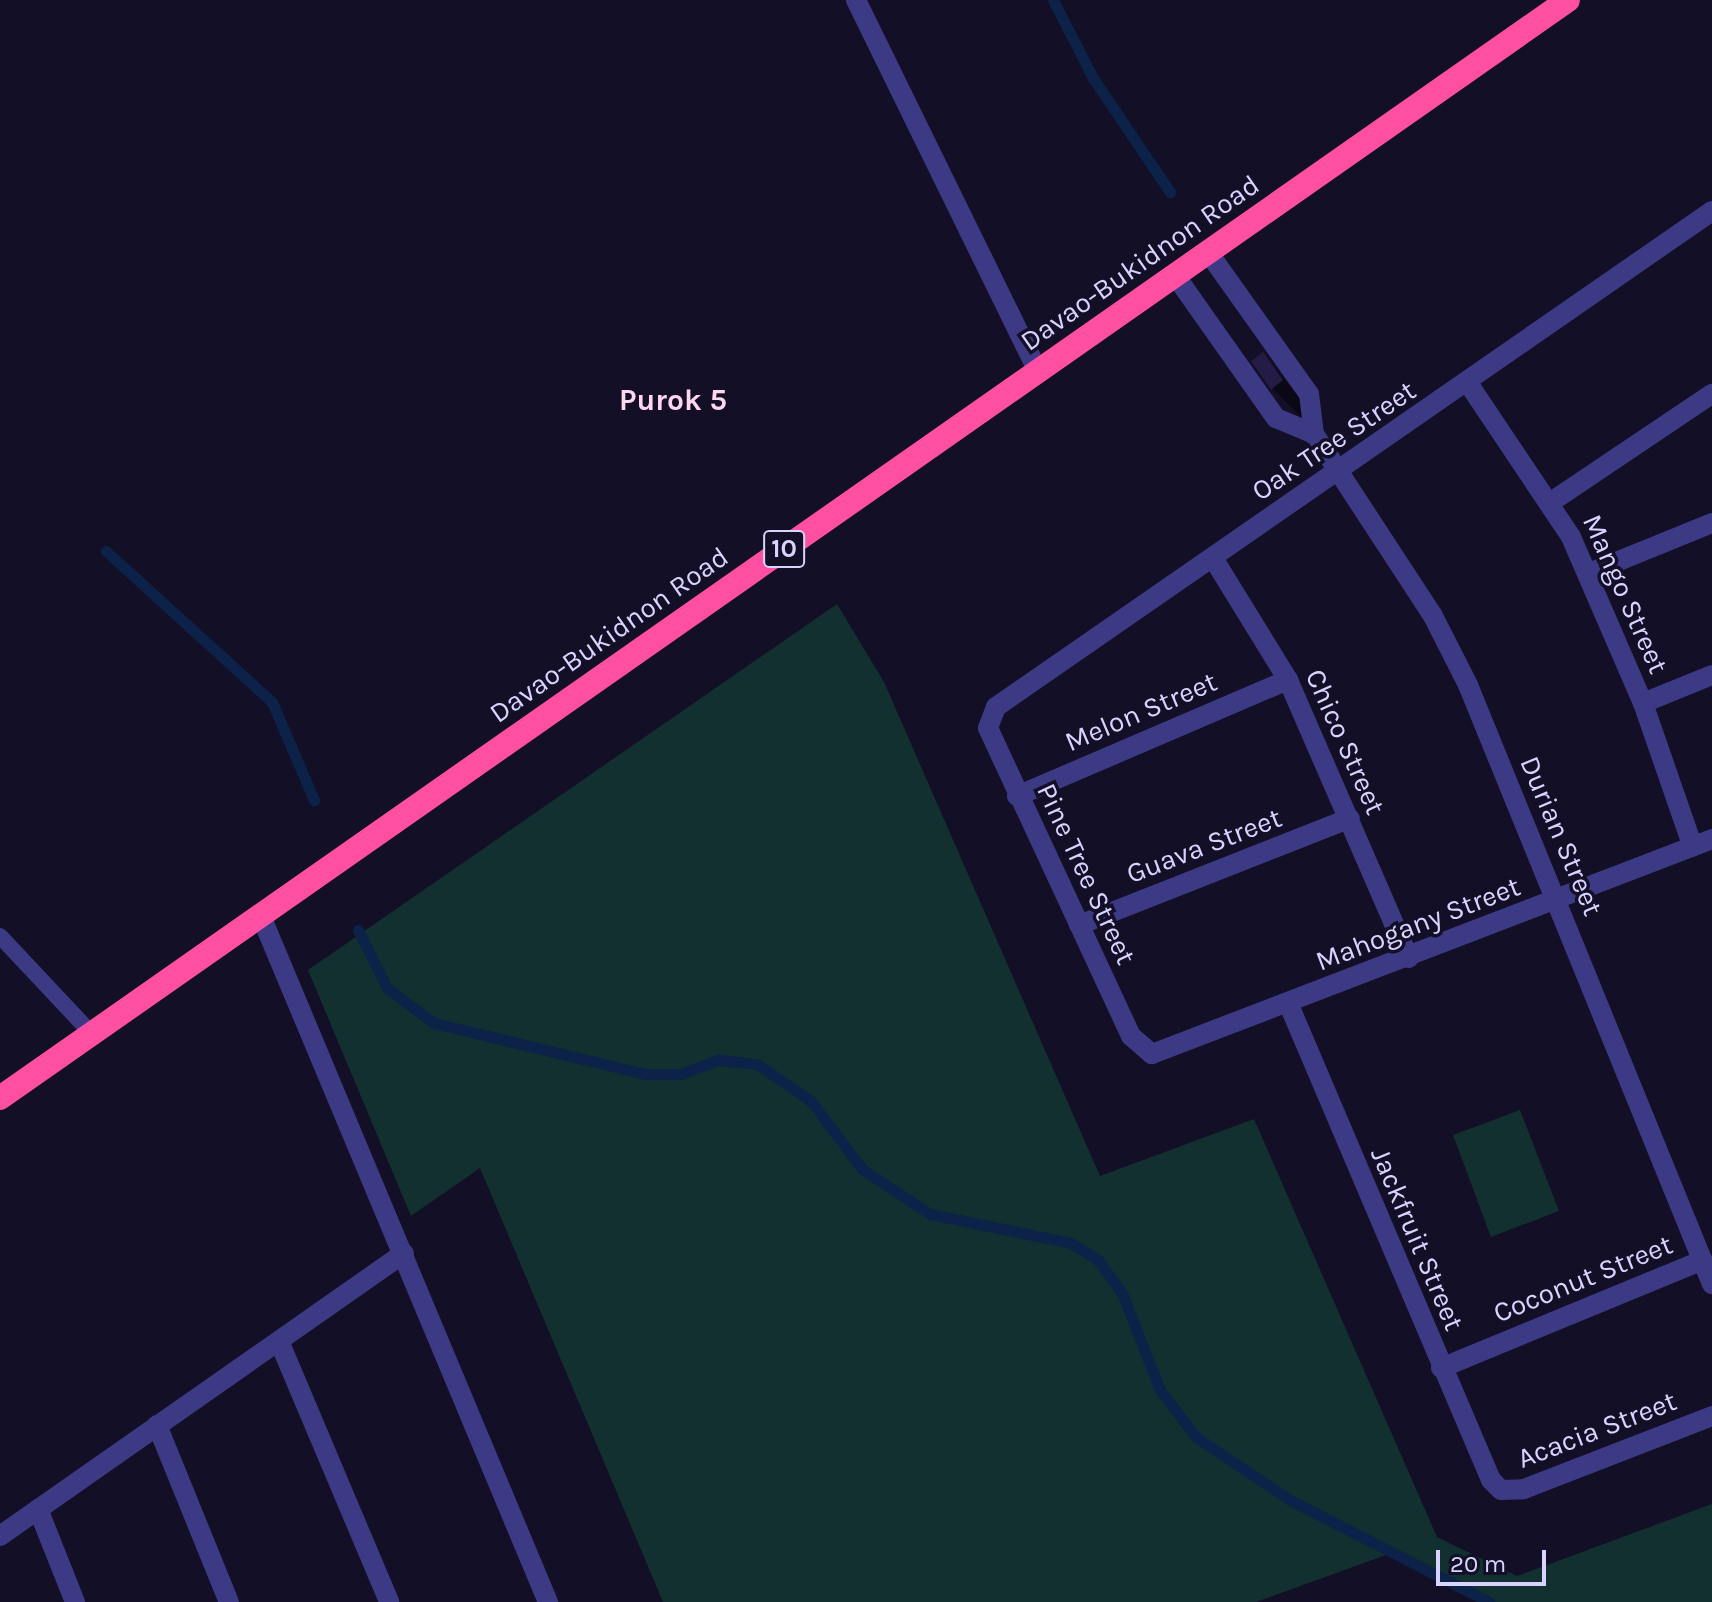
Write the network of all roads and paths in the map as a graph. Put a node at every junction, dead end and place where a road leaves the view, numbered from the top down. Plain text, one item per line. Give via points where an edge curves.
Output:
1 (856, 0) edge
2 (1568, 0) edge
3 (1712, 211) edge
4 (1208, 252) junction
5 (1175, 275) junction
6 (1038, 371) junction
7 (1468, 383) junction
8 (1712, 394) edge
9 (1314, 434) junction
10 (1340, 472) junction
11 (1551, 502) junction
12 (1712, 523) edge
13 (1213, 558) junction
14 (1589, 573) junction
15 (1712, 675) edge
16 (1288, 680) junction
17 (1643, 703) junction
18 (988, 718) joint
19 (1017, 796) junction
20 (1350, 818) junction
21 (1703, 843) edge
22 (1558, 900) junction
23 (261, 916) junction
24 (1079, 925) junction
25 (0, 936) edge
26 (1409, 958) junction
27 (1289, 1005) junction
28 (92, 1034) junction
29 (1144, 1050) joint
30 (0, 1098) edge
31 (404, 1253) junction
32 (1703, 1260) junction
33 (1712, 1284) edge
34 (279, 1341) junction
35 (1441, 1368) junction
36 (1712, 1416) edge
37 (157, 1425) junction
38 (1501, 1490) joint
39 (38, 1509) junction
40 (0, 1536) edge
41 (75, 1602) edge
42 (229, 1602) edge
43 (389, 1602) edge
44 (548, 1602) edge

1 - 6 street
2 - 4 highway, Davao-Bukidnon Road / 10
3 - 7 street, Oak Tree Street
4 - 5 highway, Davao-Bukidnon Road / 10
4 - 9 street, Durian Street via 1309,394
5 - 6 highway, Davao-Bukidnon Road / 10
5 - 9 street via 1276,418
6 - 23 highway, Davao-Bukidnon Road / 10
7 - 10 street, Oak Tree Street
7 - 11 street, Mango Street
8 - 11 street
9 - 10 street, Durian Street
10 - 13 street, Oak Tree Street
10 - 22 street, Durian Street via 1432,614
11 - 14 street, Mango Street
12 - 14 street
13 - 16 street, Chico Street
13 - 18 street, Oak Tree Street
14 - 17 street, Mango Street
15 - 17 street
16 - 19 street, Melon Street
16 - 20 street, Chico Street
17 - 21 street, Mango Street
18 - 19 street, Pine Tree Street
19 - 24 street, Pine Tree Street
20 - 24 street, Guava Street
20 - 26 street, Chico Street
21 - 22 street, Mahogany Street
22 - 26 street, Mahogany Street
22 - 32 street, Durian Street
23 - 28 highway, Davao-Bukidnon Road / 10
23 - 31 street
24 - 29 street, Pine Tree Street
25 - 28 lane
26 - 27 street, Mahogany Street
27 - 29 street, Mahogany Street via 1163,1054
27 - 35 street, Jackfruit Street
28 - 30 highway, Davao-Bukidnon Road / 10
31 - 34 street
31 - 44 street
32 - 33 street, Durian Street
32 - 35 street, Coconut Street
34 - 37 street
34 - 43 street
35 - 38 street, Jackfruit Street via 1484,1471
36 - 38 street, Acacia Street via 1524,1489
37 - 39 street
37 - 42 street
39 - 40 street
39 - 41 street

